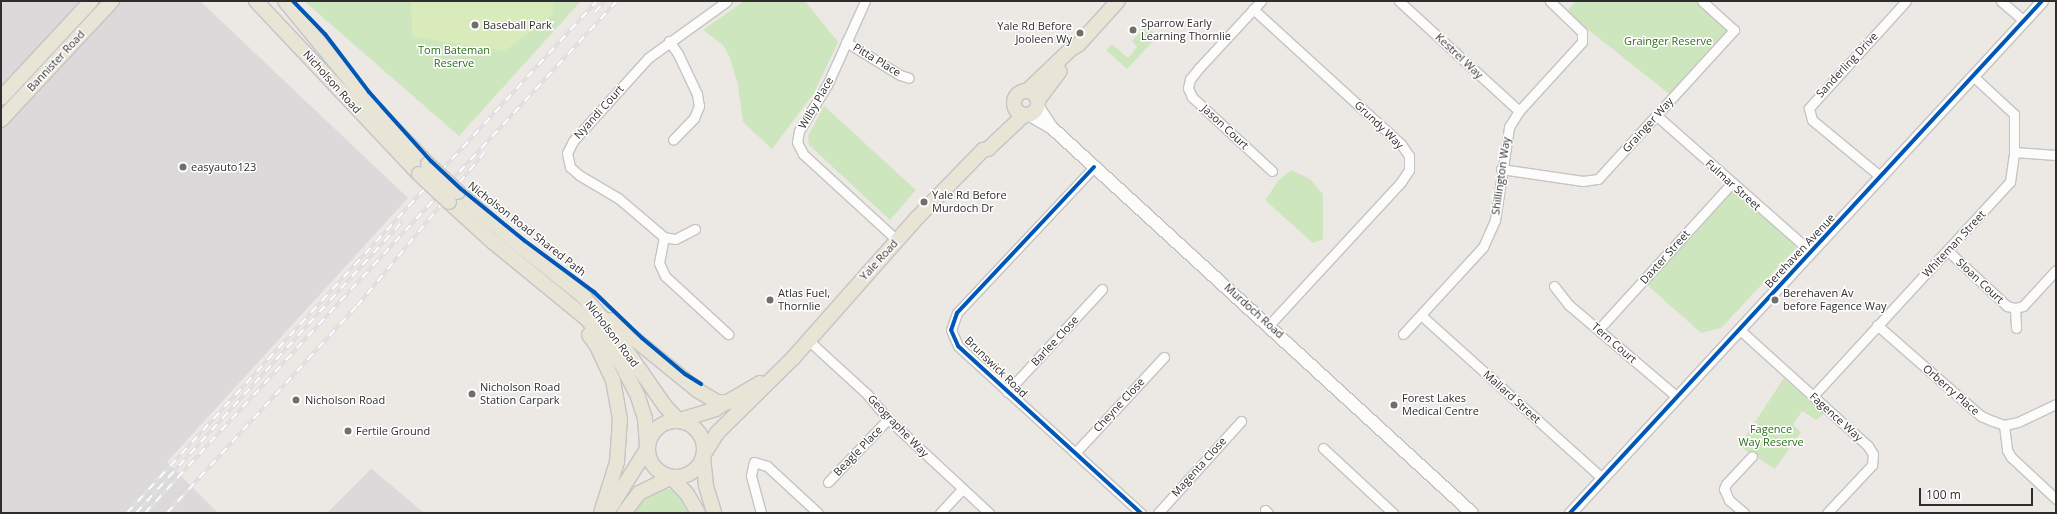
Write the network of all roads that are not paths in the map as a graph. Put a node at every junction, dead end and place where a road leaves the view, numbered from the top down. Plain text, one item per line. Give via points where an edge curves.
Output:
1 (91, 1) edge
2 (112, 1) edge
3 (256, 1) edge
4 (285, 1) edge
5 (727, 1) edge
6 (865, 1) edge
7 (1261, 1) edge
8 (1399, 1) edge
9 (1550, 1) edge
10 (1702, 1) edge
11 (1906, 1) edge
12 (2001, 1) edge
13 (2042, 1) edge
14 (1117, 2) edge
15 (1253, 10) junction
16 (2024, 21) junction
17 (669, 41) junction
18 (846, 42) junction
19 (1080, 44) junction
20 (1973, 76) junction
21 (909, 78) dead end
22 (1027, 91) junction
23 (1, 98) edge
24 (1029, 109) junction
25 (1518, 111) junction
26 (1657, 116) junction
27 (1, 120) edge
28 (673, 140) dead end
29 (2014, 152) junction
30 (2056, 155) edge
31 (1094, 167) junction
32 (423, 169) junction
33 (1501, 169) junction
34 (1272, 171) dead end
35 (1881, 177) junction
36 (1731, 184) junction
37 (453, 197) junction
38 (695, 229) dead end
39 (664, 237) junction
40 (897, 240) junction
41 (1948, 251) junction
42 (1811, 252) junction
43 (2056, 270) edge
44 (1554, 286) dead end
45 (1102, 289) dead end
46 (556, 293) junction
47 (584, 297) junction
48 (2015, 308) junction
49 (1422, 316) junction
50 (1269, 325) junction
51 (1877, 325) junction
52 (2016, 328) dead end
53 (1599, 329) junction
54 (1740, 330) junction
55 (728, 334) dead end
56 (1403, 334) dead end
57 (808, 340) junction
58 (1164, 357) dead end
59 (777, 373) junction
60 (1007, 392) junction
61 (1813, 396) junction
62 (1677, 398) junction
63 (730, 402) junction
64 (2056, 404) edge
65 (888, 419) junction
66 (679, 420) junction
67 (1241, 421) dead end
68 (2004, 425) junction
69 (647, 448) junction
70 (1323, 448) dead end
71 (1075, 453) junction
72 (704, 456) junction
73 (1752, 456) dead end
74 (671, 478) junction
75 (1602, 478) junction
76 (828, 482) dead end
77 (962, 489) junction
78 (1457, 496) junction
79 (2056, 499) edge
80 (601, 513) edge
81 (607, 513) edge
82 (624, 513) edge
83 (698, 513) edge
84 (714, 513) edge
85 (761, 513) edge
86 (818, 513) edge
87 (940, 513) edge
88 (989, 513) edge
89 (1141, 513) edge
90 (1158, 513) edge
91 (1393, 513) edge
92 (1472, 513) edge
93 (1480, 513) edge
94 (1570, 513) edge
95 (1744, 513) edge
96 (1827, 513) edge

1 - 23 main road, Bannister Road
2 - 27 main road, Bannister Road
3 - 32 main road, Nicholson Road
4 - 32 main road, Nicholson Road
5 - 17 street, Nyandi Court
6 - 18 street, Wilby Place
7 - 15 street
8 - 25 street, Kestrel Way
9 - 25 street, Shillington Way via 1582,32 1582,42
10 - 26 street, Grainger Way via 1734,30
11 - 35 street, Sanderling Drive via 1810,108 1812,120
12 - 16 street
13 - 16 street, Berehaven Avenue
14 - 19 main road, Yale Road
15 - 34 street, Jason Court via 1190,79 1188,88 1192,97
15 - 50 street, Grundy Way via 1401,144 1409,156 1409,170 1401,182
16 - 20 street, Berehaven Avenue
17 - 28 street via 697,94 699,106 694,118
17 - 39 street, Nyandi Court via 643,63 572,141 567,153 570,167 579,175 618,198
18 - 21 street, Pitta Place
18 - 40 street, Wilby Place via 827,85 799,131 798,142 803,154
19 - 22 main road, Yale Road via 1071,49
19 - 24 main road, Yale Road via 1077,54
20 - 29 street, Whiteman Street via 2014,114
20 - 35 street, Berehaven Avenue
22 - 24 main road via 1034,94
22 - 24 main road, Yale Road via 1017,95
24 - 31 main road, Murdoch Road
24 - 40 main road, Yale Road via 983,150
25 - 33 street, Shillington Way via 1507,133
26 - 33 street, Grainger Way via 1598,179 1583,181
26 - 36 street, Fulmar Street
29 - 30 street
29 - 41 street, Whiteman Street via 2010,182
31 - 50 main road, Murdoch Road
31 - 60 street, Brunswick Road via 957,313 951,330 958,346
32 - 37 main road, Nicholson Road, bridge
33 - 49 street, Shillington Way via 1495,220 1488,239
35 - 42 street, Berehaven Avenue
36 - 42 street, Fulmar Street
36 - 53 street, Daxter Street
37 - 46 main road, Nicholson Road
37 - 47 main road, Nicholson Road via 503,232
38 - 39 street via 675,239
39 - 55 street via 659,263 664,276
40 - 57 main road, Yale Road
41 - 48 street, Sloan Court via 2007,306
41 - 51 street, Whiteman Street
42 - 54 street, Berehaven Avenue
43 - 48 street, Sloan Court via 2023,306
44 - 53 street, Tern Court via 1569,305
45 - 60 street, Barlee Close
46 - 69 main road, Nicholson Road via 587,319 621,363 645,418
46 - 80 main road via 563,307 597,346 613,380 619,402 620,442 617,462
47 - 63 main road via 677,376 717,402
47 - 66 main road, Nicholson Road via 610,327 665,406
48 - 52 street, Sloan Court
49 - 56 street, Shillington Way
49 - 75 street, Mallard Street
50 - 78 main road, Murdoch Road
51 - 61 street, Whiteman Street
51 - 68 street, Orberry Place via 1981,416
53 - 62 street, Tern Court
54 - 61 street, Fagence Way
54 - 62 street, Berehaven Avenue
57 - 59 main road, Yale Road
57 - 65 street, Geographe Way via 867,394
58 - 71 street, Cheyne Close
59 - 63 main road, Yale Road
59 - 72 main road, Yale Road via 717,433
60 - 71 street, Brunswick Road
61 - 96 street, Fagence Way via 1868,446 1873,454 1872,465
62 - 75 street, Berehaven Avenue
63 - 66 main road, Yale Road via 705,413
64 - 68 street via 2033,417
65 - 76 street, Beagle Place
65 - 77 street, Geographe Way
66 - 69 main road via 657,428
66 - 72 main road via 690,425 701,436
67 - 90 street, Magenta Close
68 - 79 street via 2007,450
69 - 74 main road via 654,467
69 - 81 main road
70 - 91 street
71 - 89 street, Brunswick Road
72 - 74 main road via 691,472
72 - 84 main road via 706,486
73 - 95 street via 1726,484 1724,490 1729,500
74 - 82 main road via 639,493
74 - 83 main road via 687,494
75 - 94 street, Berehaven Avenue
77 - 87 street
77 - 88 street, Geographe Way
78 - 92 main road, Murdoch Road
78 - 93 main road, Murdoch Road
85 - 86 street via 751,475 754,462 767,466

